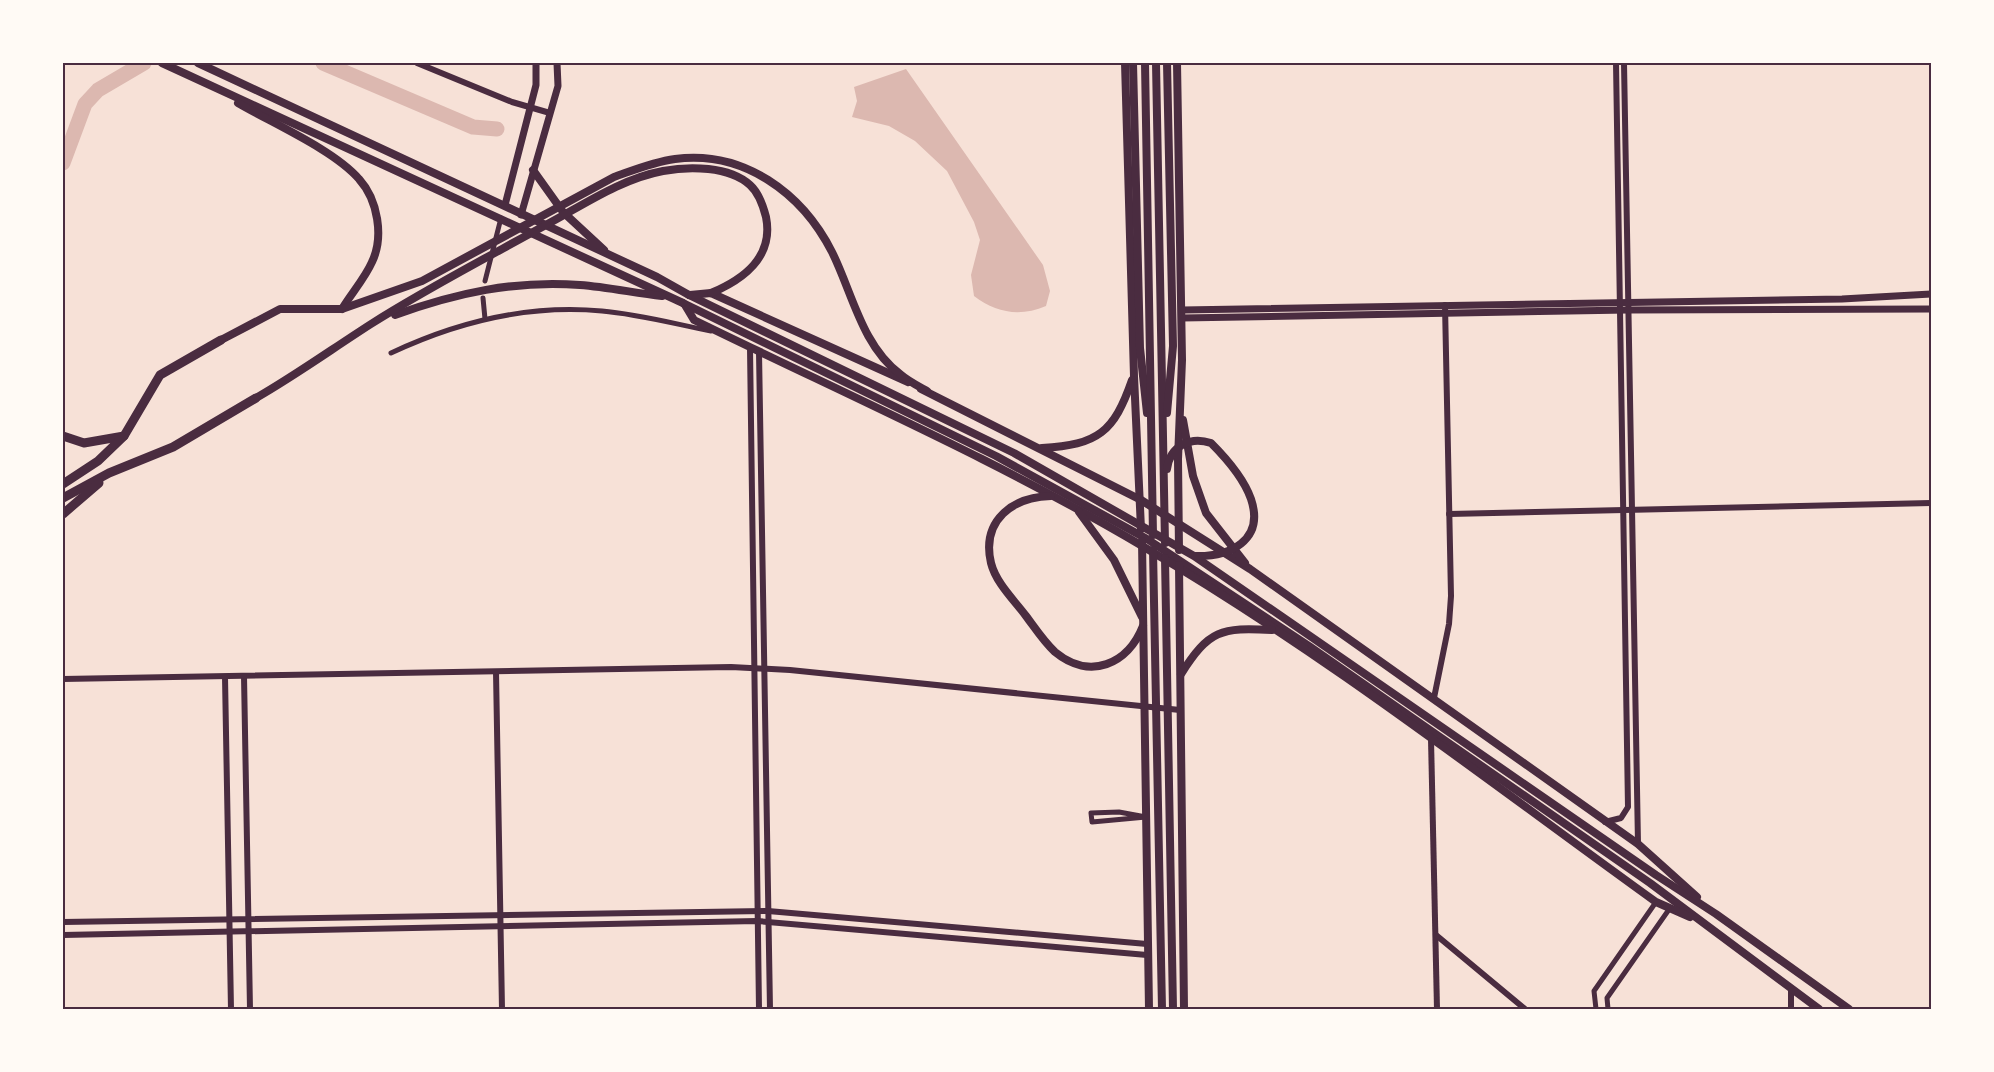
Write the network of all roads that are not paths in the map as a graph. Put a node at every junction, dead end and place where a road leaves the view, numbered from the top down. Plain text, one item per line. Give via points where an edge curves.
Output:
1 (198, 63) edge
2 (417, 63) edge
3 (536, 63) edge
4 (557, 63) edge
5 (1125, 63) edge
6 (1133, 63) edge
7 (1145, 63) edge
8 (1156, 63) edge
9 (1177, 63) edge
10 (1616, 63) edge
11 (1624, 63) edge
12 (1167, 64) edge
13 (166, 65) edge
14 (188, 75) junction
15 (530, 107) junction
16 (550, 112) junction
17 (533, 170) junction
18 (505, 206) junction
19 (520, 215) junction
20 (501, 218) junction
21 (611, 256) junction
22 (485, 281) dead end
23 (711, 293) junction
24 (1931, 294) edge
25 (689, 295) junction
26 (671, 297) junction
27 (483, 298) dead end
28 (683, 303) junction
29 (1624, 306) junction
30 (342, 309) junction
31 (1445, 309) junction
32 (1931, 309) edge
33 (1182, 314) junction
34 (485, 319) junction
35 (372, 323) junction
36 (718, 332) junction
37 (221, 340) joint
38 (750, 348) junction
39 (759, 352) junction
40 (391, 353) dead end
41 (1134, 376) junction
42 (927, 391) junction
43 (256, 398) joint
44 (1181, 405) junction
45 (63, 436) edge
46 (124, 436) junction
47 (1040, 449) junction
48 (1164, 457) junction
49 (1153, 462) junction
50 (109, 473) junction
51 (63, 484) edge
52 (1164, 486) junction
53 (63, 498) edge
54 (1141, 500) junction
55 (1931, 503) edge
56 (1076, 504) junction
57 (1628, 509) junction
58 (63, 514) edge
59 (1449, 514) junction
60 (1179, 524) junction
61 (1142, 545) junction
62 (1194, 556) junction
63 (1179, 568) junction
64 (1250, 569) junction
65 (1153, 576) junction
66 (1144, 622) junction
67 (1275, 630) junction
68 (754, 668) junction
69 (765, 668) junction
70 (496, 672) junction
71 (1180, 675) junction
72 (244, 676) junction
73 (225, 677) junction
74 (63, 679) edge
75 (1434, 698) junction
76 (1145, 709) junction
77 (1180, 711) junction
78 (1431, 739) junction
79 (1146, 817) junction
80 (1605, 822) junction
81 (1638, 844) junction
82 (1656, 902) junction
83 (1670, 909) junction
84 (757, 911) junction
85 (768, 911) junction
86 (500, 913) junction
87 (1716, 914) junction
88 (229, 918) junction
89 (248, 918) junction
90 (758, 921) junction
91 (63, 922) edge
92 (769, 923) junction
93 (1702, 923) junction
94 (501, 927) junction
95 (249, 929) junction
96 (230, 931) junction
97 (63, 935) edge
98 (1436, 935) junction
99 (1147, 944) junction
100 (1147, 955) junction
101 (1791, 988) junction
102 (231, 1009) edge
103 (250, 1009) edge
104 (502, 1009) edge
105 (759, 1009) edge
106 (770, 1009) edge
107 (1149, 1009) edge
108 (1162, 1009) edge
109 (1173, 1009) edge
110 (1184, 1009) edge
111 (1437, 1009) edge
112 (1525, 1009) edge
113 (1596, 1009) edge
114 (1608, 1009) edge
115 (1791, 1009) edge
116 (1819, 1009) edge
117 (1849, 1009) edge

1 - 18 highway
2 - 15 street
3 - 15 main road
4 - 16 main road via 558,86
5 - 41 main road
6 - 49 main road via 1140,348
7 - 49 main road
8 - 48 main road
9 - 33 main road
10 - 29 street
11 - 29 street
12 - 48 main road via 1173,346
13 - 14 highway
14 - 20 highway
14 - 30 highway via 333,158 359,179 376,215 378,241 372,262
15 - 16 street
15 - 18 main road
16 - 17 main road
17 - 19 main road
17 - 21 highway via 563,212
18 - 19 highway
19 - 21 highway
20 - 22 street
20 - 26 highway
21 - 25 highway
23 - 25 main road
23 - 35 highway via 746,274 758,261 766,242 765,211 751,185 736,176 715,170 664,171 617,187
23 - 42 main road
24 - 29 main road
25 - 62 main road via 1014,453
26 - 28 highway
26 - 35 highway via 582,285 502,286 442,298
27 - 34 street
28 - 36 main road via 694,320
28 - 56 main road via 996,456
29 - 31 main road
29 - 32 main road
29 - 57 street
30 - 37 highway via 280,309
30 - 42 highway via 422,281 614,177 656,163 716,161 762,175 785,190 818,227 874,344 898,374
31 - 33 main road
31 - 59 street
33 - 44 main road
34 - 36 street via 532,311 602,311
34 - 40 street
35 - 43 highway
36 - 38 main road
37 - 46 highway via 160,375
38 - 39 main road
38 - 68 street
39 - 56 main road
39 - 69 street
41 - 47 main road via 1122,409 1099,436 1085,443
41 - 54 main road
42 - 47 main road
43 - 50 highway via 173,447
44 - 60 main road
44 - 64 main road via 1193,476 1206,513
45 - 46 highway via 84,443
46 - 51 highway via 98,461
47 - 54 main road
48 - 52 main road
49 - 65 main road
50 - 53 highway
50 - 58 highway
52 - 62 main road via 1174,452 1191,440 1201,440 1211,443 1222,454 1251,500 1252,528 1244,543 1214,556
52 - 109 main road
54 - 60 main road
54 - 61 main road
55 - 57 street
56 - 61 main road
56 - 65 main road via 1053,496 1019,501 1005,511 994,527 990,547 991,563 999,581 1049,645 1072,663 1085,666 1099,666 1126,655 1137,642 1147,615
56 - 66 main road via 1114,560
56 - 93 main road via 1147,539 1309,646
57 - 59 street
57 - 80 street via 1628,807 1621,818
57 - 81 street
59 - 75 street via 1449,624
60 - 63 main road
60 - 64 main road
61 - 63 main road
61 - 66 main road
62 - 87 main road
63 - 67 main road
63 - 71 main road
64 - 75 main road
65 - 108 main road
66 - 76 main road
67 - 71 main road via 1237,629 1216,634 1198,648
67 - 78 main road
68 - 69 street
68 - 70 street
68 - 84 street
69 - 76 street
69 - 85 street
70 - 72 street
70 - 86 street
71 - 77 main road
72 - 73 street
72 - 89 street
73 - 74 street
73 - 88 street
75 - 80 main road
76 - 77 street
76 - 79 main road
77 - 110 main road
78 - 82 main road
78 - 98 street
79 - 79 street via 1119,812 1091,813 1092,822
79 - 99 main road
80 - 81 main road
81 - 87 main road
82 - 83 main road
82 - 113 street via 1594,991
83 - 93 main road
83 - 114 street via 1606,998
84 - 85 street
84 - 86 street
84 - 90 street
85 - 92 street
85 - 99 street
86 - 89 street
86 - 94 street
87 - 117 main road
88 - 89 street
88 - 91 street
88 - 96 street
89 - 95 street
90 - 92 street
90 - 94 street
90 - 105 street
92 - 100 street
92 - 106 street
93 - 101 main road
94 - 95 street
94 - 104 street
95 - 96 street
95 - 103 street
96 - 97 street
96 - 102 street
98 - 111 street
98 - 112 street
99 - 100 main road
100 - 107 main road
101 - 115 street
101 - 116 main road

